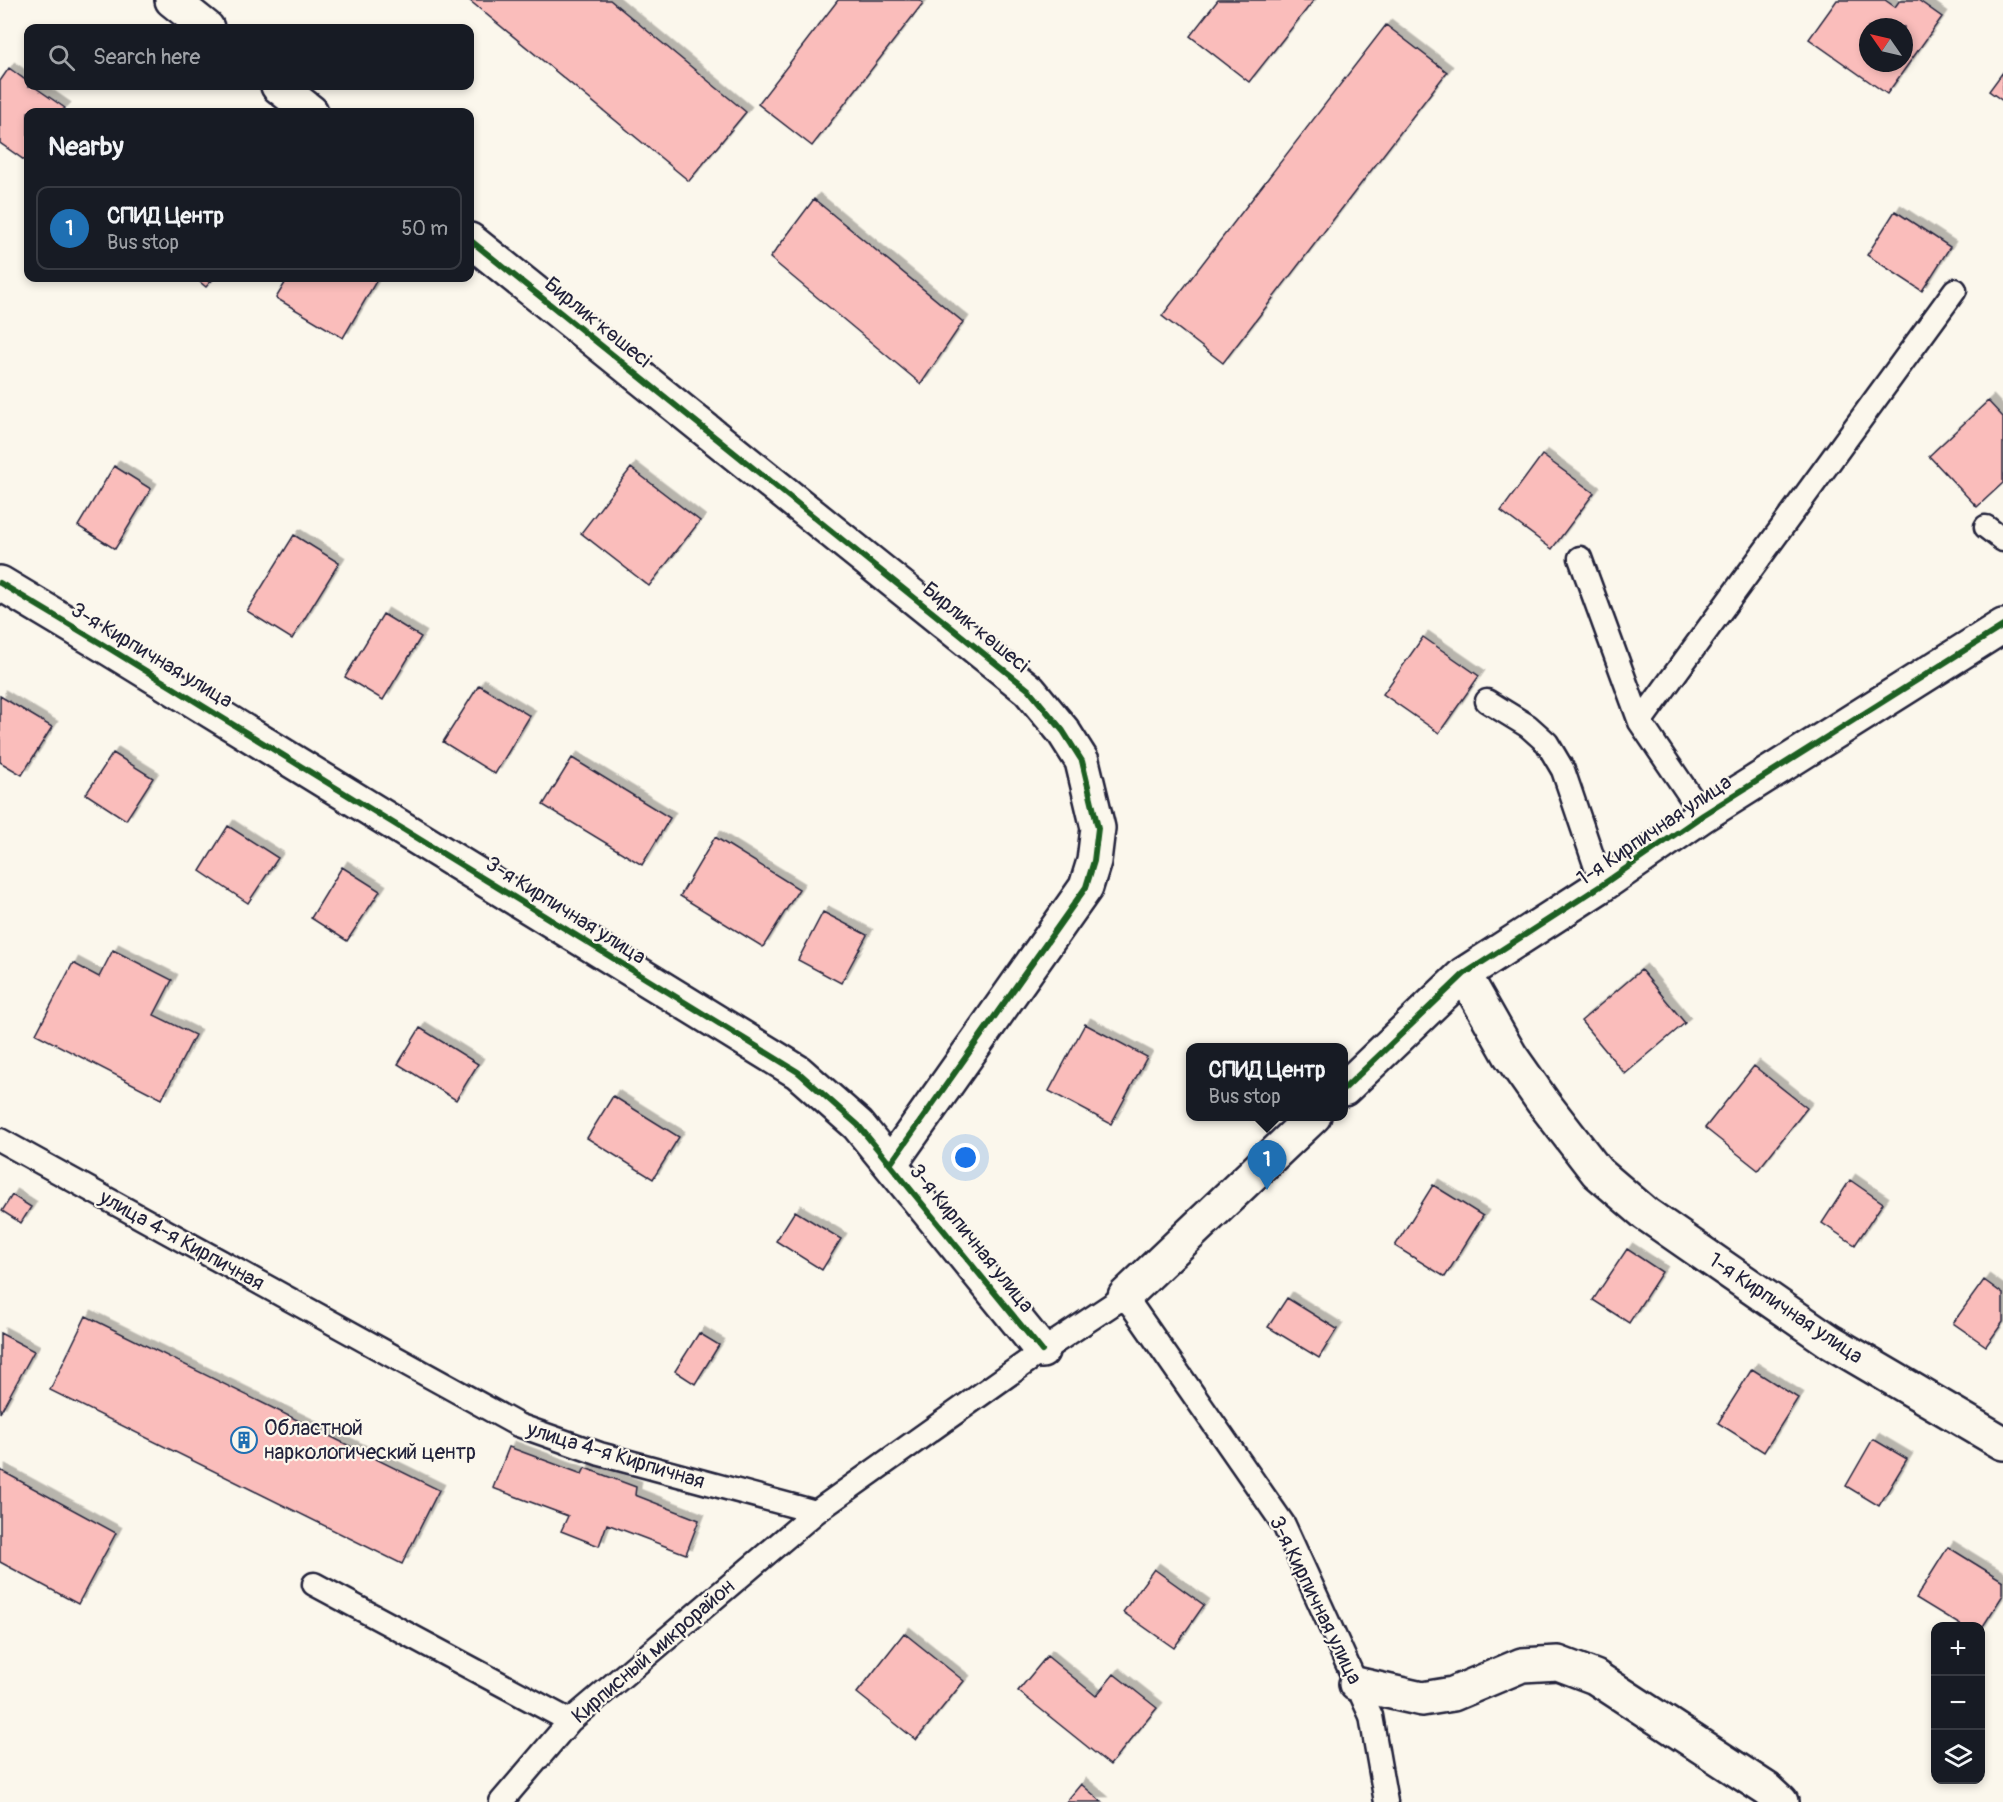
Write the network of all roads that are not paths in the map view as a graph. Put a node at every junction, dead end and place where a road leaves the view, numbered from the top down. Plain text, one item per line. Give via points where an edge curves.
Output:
1 (172, 0) edge
2 (202, 24) edge
3 (283, 90) edge
4 (306, 108) edge
5 (474, 243) edge
6 (1955, 290) dead end
7 (1580, 558) dead end
8 (0, 583) edge
9 (2003, 626) edge
10 (1487, 701) dead end
11 (1640, 722) junction
12 (1703, 815) junction
13 (1602, 885) junction
14 (1464, 974) junction
15 (1348, 1085) edge
16 (1309, 1121) edge
17 (0, 1140) edge
18 (891, 1163) junction
19 (1125, 1296) junction
20 (1042, 1351) junction
21 (2003, 1443) edge
22 (816, 1512) junction
23 (314, 1584) dead end
24 (1356, 1684) junction
25 (570, 1721) junction
26 (501, 1802) edge
27 (1386, 1802) edge
28 (1781, 1802) edge

1 - 2 street
3 - 4 street
5 - 18 street, Бирлик көшесі via 1029,690 1082,761 1098,828 1086,887
6 - 11 lane
7 - 11 lane
8 - 18 street, 3-я Кирпичная улица via 798,1072 858,1125
9 - 12 street, 1-я Кирпичная улица
10 - 13 lane via 1528,726 1547,743 1563,770
11 - 12 lane
12 - 13 street, 1-я Кирпичная улица
13 - 14 street, 1-я Кирпичная улица
14 - 15 street, 1-я Кирпичная улица
14 - 21 street, 1-я Кирпичная улица via 1510,1055 1597,1172 1646,1214 1831,1342
16 - 19 street
17 - 22 lane, улица 4-я Кирпичная via 518,1425 600,1454
18 - 20 street, 3-я Кирпичная улица
19 - 20 lane
19 - 24 lane, 3-я Кирпичная улица via 1284,1525
20 - 22 lane
22 - 25 lane, Кирписный микрорайон
23 - 25 lane
24 - 27 lane, 3-я Кирпичная улица via 1371,1716
24 - 28 street via 1422,1699 1453,1694 1522,1665 1558,1663 1595,1677
25 - 26 lane, Кирписный микрорайон

